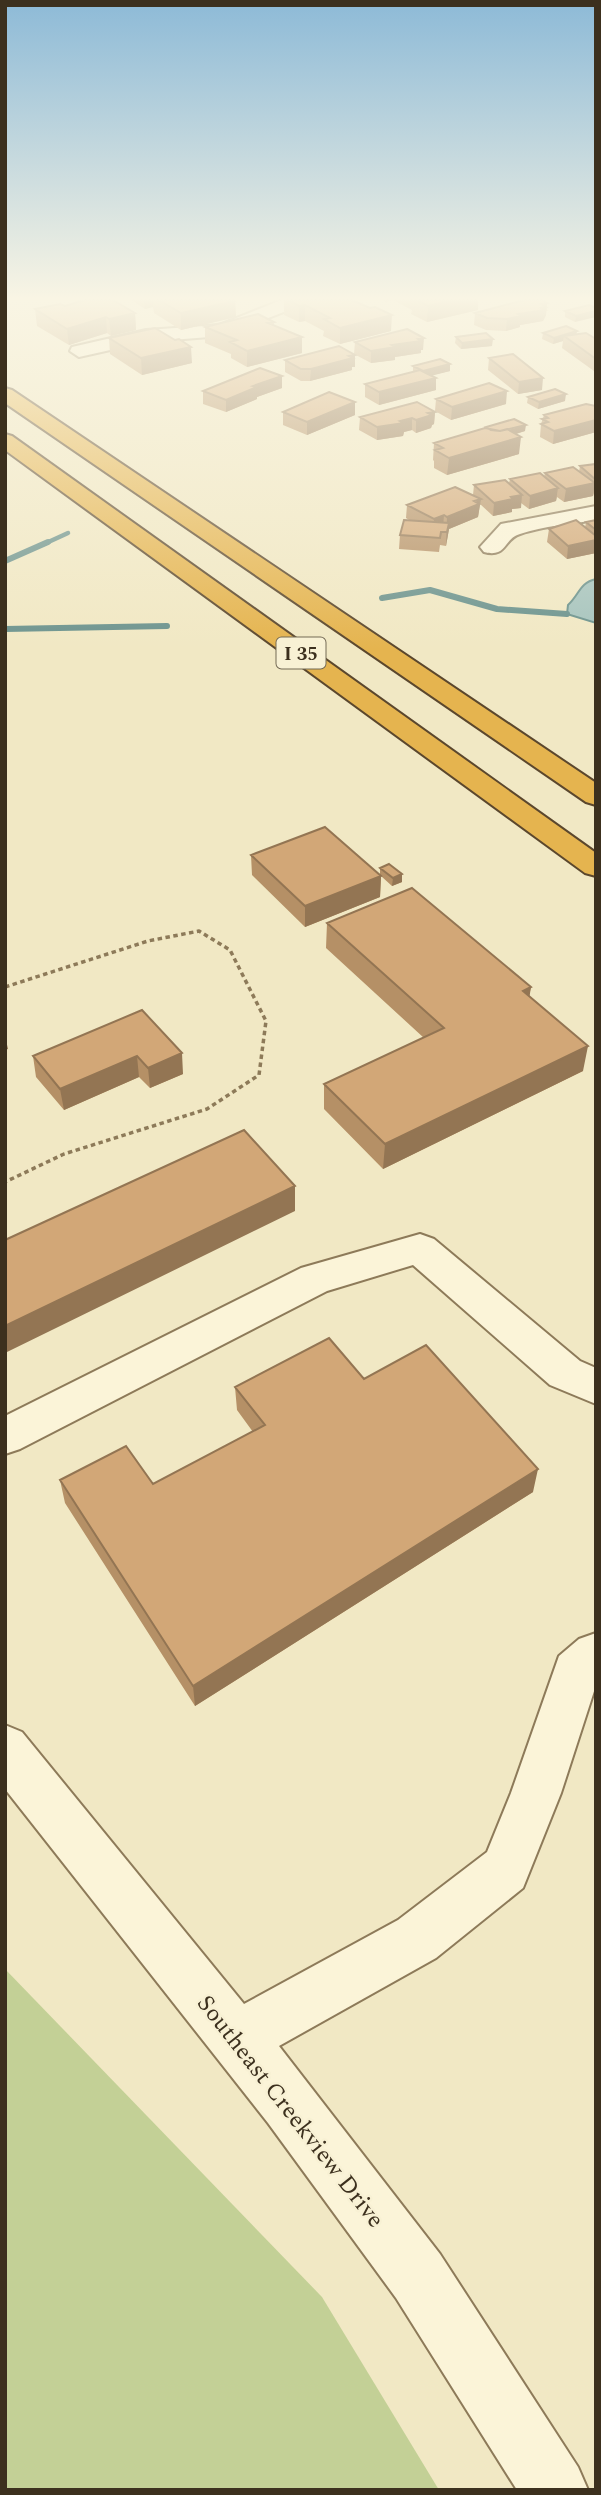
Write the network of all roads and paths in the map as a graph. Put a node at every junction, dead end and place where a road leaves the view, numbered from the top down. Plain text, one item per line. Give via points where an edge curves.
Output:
1 (37, 415) edge
2 (5, 439) edge
3 (596, 513) edge
4 (492, 547) dead end
5 (596, 796) edge
6 (596, 867) edge
7 (5, 987) edge
8 (5, 1182) edge
9 (596, 1387) edge
10 (5, 1436) edge
11 (596, 1655) edge
12 (5, 1749) edge
13 (237, 2039) junction
14 (555, 2490) edge

1 - 5 highway, I 35
2 - 6 highway, I 35
3 - 4 street via 509,528
7 - 8 path via 148,941 199,931 230,950 266,1021 259,1075 207,1109 64,1154
9 - 10 street via 565,1373 420,1249 315,1279
11 - 13 street via 576,1672 505,1870 418,1939
12 - 13 street, Southeast Creekview Drive
13 - 14 street, Southeast Creekview Drive via 418,2276

